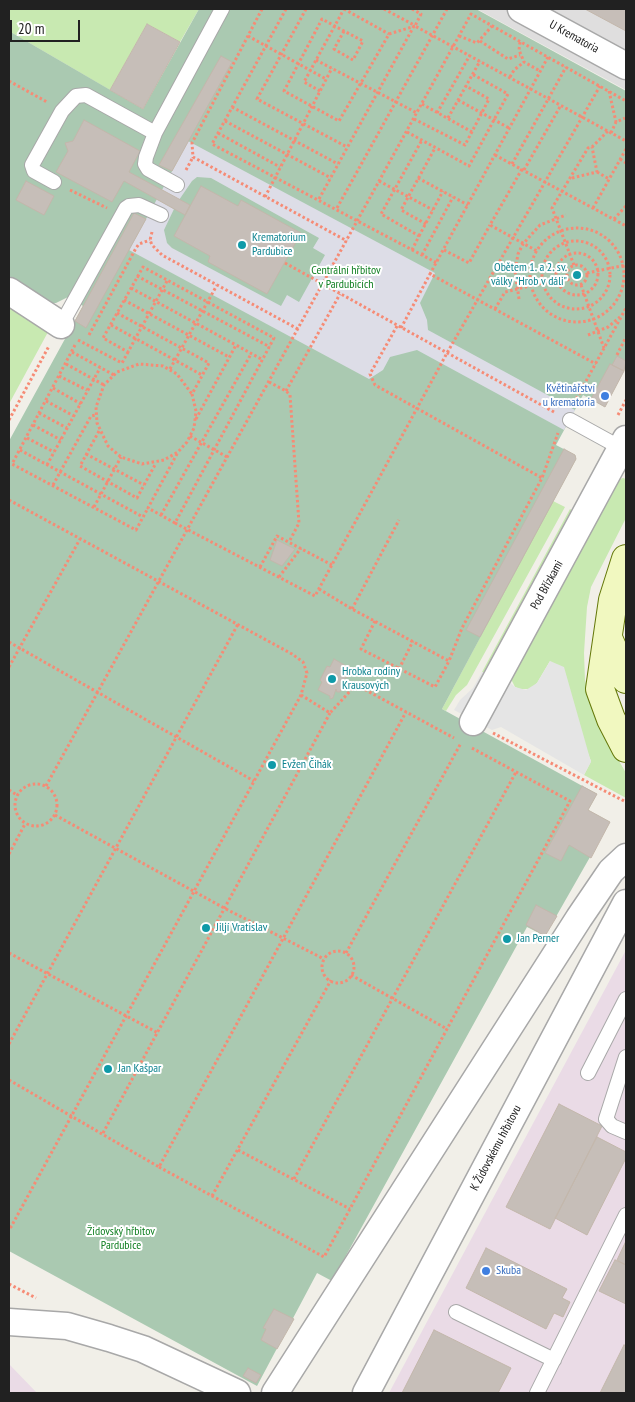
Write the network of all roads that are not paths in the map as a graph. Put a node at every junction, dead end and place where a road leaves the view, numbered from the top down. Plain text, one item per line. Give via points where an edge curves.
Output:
1 (222, 9) edge
2 (521, 9) edge
3 (626, 66) edge
4 (155, 133) junction
5 (54, 182) road end
6 (178, 185) dead end
7 (162, 215) road end
8 (9, 291) edge
9 (61, 325) joint
10 (568, 419) road end
11 (625, 446) edge
12 (626, 559) edge
13 (608, 638) junction
14 (626, 679) edge
15 (467, 732) road end
16 (626, 748) edge
17 (626, 857) edge
18 (626, 903) edge
19 (626, 999) edge
20 (626, 1057) edge
21 (588, 1073) dead end
22 (626, 1132) edge
23 (626, 1215) edge
24 (456, 1312) dead end
25 (9, 1322) edge
26 (554, 1360) junction
27 (237, 1393) edge
28 (275, 1393) edge
29 (366, 1393) edge
30 (537, 1393) edge

1 - 4 lane
2 - 3 street, U Krematoria
4 - 5 lane via 86,95 76,96 62,111 32,165 34,171
4 - 6 lane via 145,164 150,171
7 - 9 lane via 144,206 126,208
8 - 9 street
10 - 11 lane
11 - 15 street, Pod Břízkami
12 - 13 street via 613,600
13 - 14 street
13 - 16 street via 600,689
17 - 28 street via 611,871 579,918
18 - 29 street, K Židovskému hřbitovu
19 - 21 lane
20 - 22 lane via 606,1119 612,1126
23 - 26 lane
24 - 26 lane
25 - 27 street via 67,1326 109,1338 143,1349
26 - 30 lane

